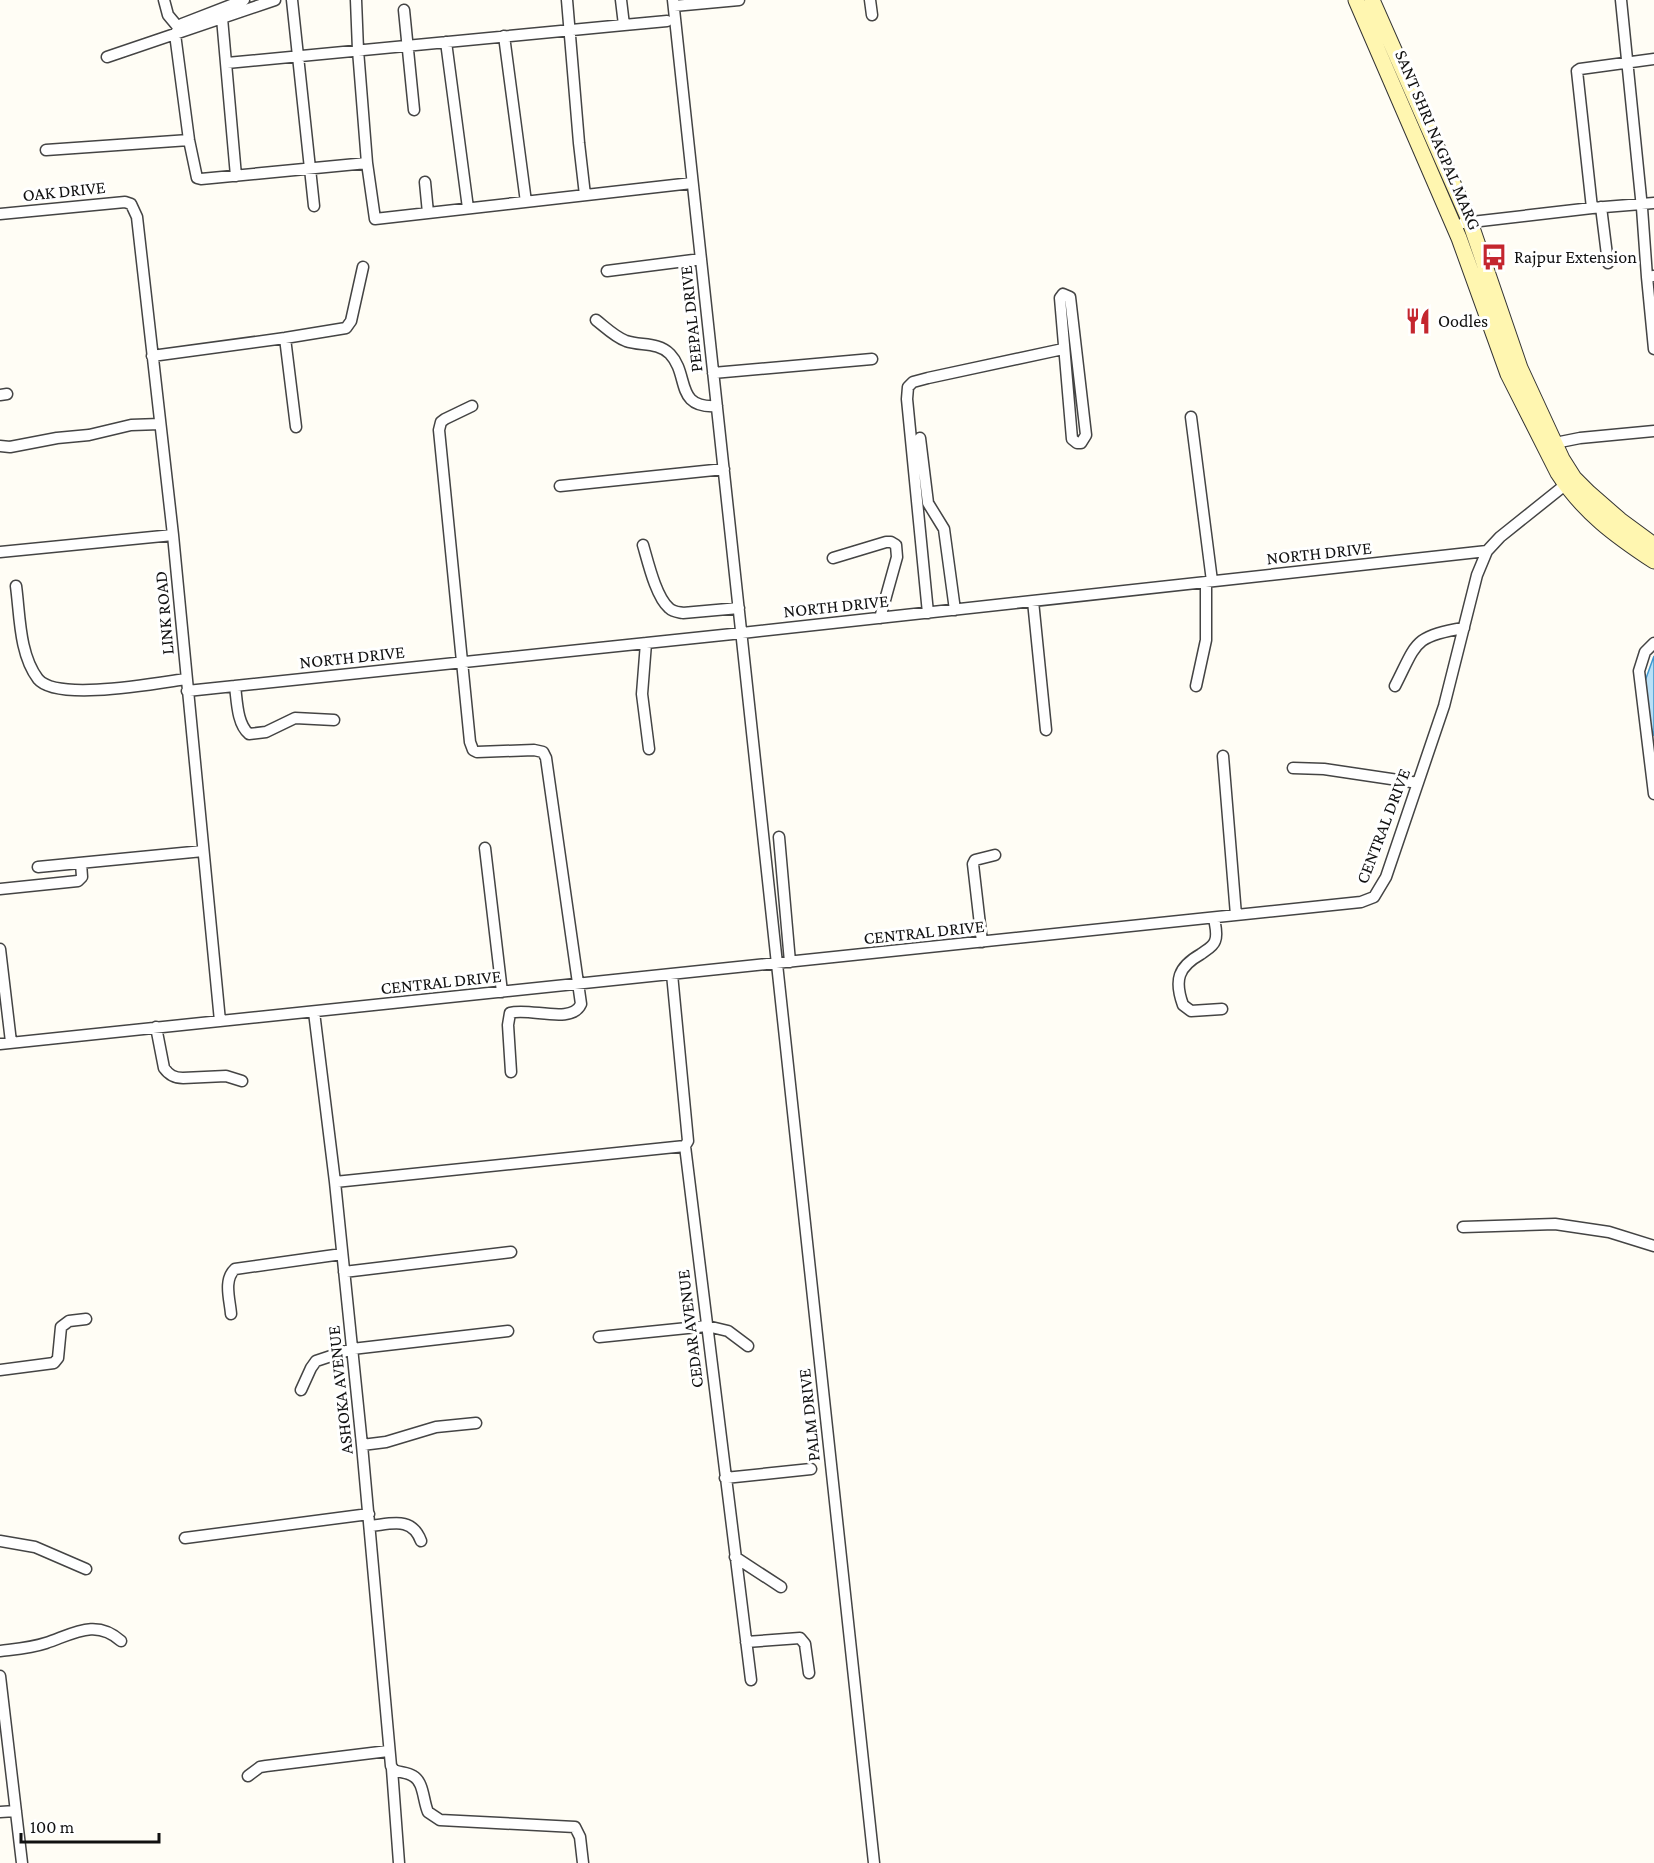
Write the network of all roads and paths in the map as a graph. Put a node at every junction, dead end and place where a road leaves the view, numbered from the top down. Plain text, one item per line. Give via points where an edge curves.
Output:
1 (164, 0) edge
2 (244, 0) edge
3 (275, 0) edge
4 (292, 0) edge
5 (356, 0) edge
6 (567, 0) edge
7 (621, 0) edge
8 (740, 0) edge
9 (870, 0) edge
10 (1356, 0) edge
11 (1372, 0) edge
12 (1621, 0) edge
13 (674, 3) edge
14 (404, 10) dead end
15 (214, 13) edge
16 (872, 15) dead end
17 (667, 21) dead end
18 (624, 25) junction
19 (569, 29) junction
20 (176, 30) junction
21 (504, 36) junction
22 (446, 42) junction
23 (409, 46) junction
24 (357, 50) junction
25 (299, 56) junction
26 (107, 57) dead end
27 (1654, 59) edge
28 (1626, 62) junction
29 (227, 63) junction
30 (414, 110) dead end
31 (189, 140) junction
32 (46, 150) dead end
33 (367, 163) junction
34 (310, 169) junction
35 (236, 176) junction
36 (424, 182) dead end
37 (692, 183) junction
38 (585, 195) junction
39 (526, 202) junction
40 (1654, 203) edge
41 (131, 204) joint
42 (1642, 204) junction
43 (314, 206) dead end
44 (1597, 207) junction
45 (468, 208) junction
46 (428, 213) junction
47 (0, 214) edge
48 (1470, 222) junction
49 (1454, 225) junction
50 (701, 259) junction
51 (1608, 263) dead end
52 (363, 267) dead end
53 (607, 271) dead end
54 (1651, 276) edge
55 (596, 320) dead end
56 (285, 338) junction
57 (1063, 349) junction
58 (1654, 349) edge
59 (152, 356) junction
60 (872, 359) dead end
61 (713, 372) junction
62 (472, 406) dead end
63 (717, 406) junction
64 (1191, 417) dead end
65 (160, 424) junction
66 (296, 427) dead end
67 (1654, 431) edge
68 (920, 438) dead end
69 (1555, 443) junction
70 (0, 446) edge
71 (724, 469) junction
72 (1570, 481) junction
73 (560, 486) dead end
74 (173, 535) junction
75 (643, 545) dead end
76 (1654, 545) edge
77 (1487, 551) junction
78 (0, 552) edge
79 (833, 558) dead end
80 (1654, 561) edge
81 (1209, 581) junction
82 (16, 586) dead end
83 (1033, 601) junction
84 (739, 608) junction
85 (955, 609) junction
86 (928, 613) junction
87 (880, 618) junction
88 (1464, 628) junction
89 (742, 633) junction
90 (646, 643) junction
91 (1654, 643) edge
92 (463, 662) junction
93 (187, 685) junction
94 (235, 686) junction
95 (1196, 686) dead end
96 (1395, 686) dead end
97 (334, 720) dead end
98 (1046, 730) dead end
99 (649, 749) dead end
100 (1223, 756) dead end
101 (1293, 768) dead end
102 (1418, 783) junction
103 (1654, 794) edge
104 (779, 837) dead end
105 (484, 848) dead end
106 (203, 851) junction
107 (995, 855) dead end
108 (81, 863) junction
109 (38, 867) dead end
110 (0, 889) edge
111 (1236, 915) junction
112 (1214, 918) junction
113 (982, 942) junction
114 (0, 949) edge
115 (790, 962) junction
116 (776, 964) junction
117 (672, 974) junction
118 (580, 984) junction
119 (502, 992) junction
120 (1222, 1009) dead end
121 (314, 1012) junction
122 (220, 1021) junction
123 (156, 1027) junction
124 (5, 1043) edge
125 (511, 1072) dead end
126 (242, 1081) dead end
127 (685, 1146) junction
128 (335, 1182) junction
129 (1462, 1227) dead end
130 (1654, 1246) edge
131 (511, 1252) dead end
132 (342, 1254) junction
133 (344, 1272) junction
134 (231, 1314) dead end
135 (86, 1319) dead end
136 (706, 1326) junction
137 (508, 1331) dead end
138 (599, 1337) dead end
139 (748, 1346) dead end
140 (352, 1348) junction
141 (0, 1371) edge
142 (301, 1390) dead end
143 (476, 1423) dead end
144 (362, 1445) junction
145 (812, 1469) dead end
146 (725, 1478) junction
147 (369, 1515) junction
148 (370, 1526) junction
149 (185, 1538) dead end
150 (0, 1540) edge
151 (421, 1541) dead end
152 (735, 1557) junction
153 (86, 1569) dead end
154 (781, 1587) dead end
155 (121, 1641) dead end
156 (746, 1642) junction
157 (0, 1651) edge
158 (809, 1673) dead end
159 (0, 1676) edge
160 (750, 1680) dead end
161 (3, 1723) edge
162 (388, 1751) junction
163 (391, 1768) junction
164 (248, 1776) dead end
165 (16, 1811) junction
166 (0, 1812) edge
167 (22, 1863) edge
168 (399, 1863) edge
169 (583, 1863) edge
170 (874, 1863) edge

1 - 20 street
2 - 15 street
3 - 15 street
4 - 25 street
5 - 24 street
6 - 19 street
7 - 18 street
8 - 13 street
9 - 16 street
10 - 49 main road, SANT SHRI NAGPAL MARG
11 - 48 main road, SANT SHRI NAGPAL MARG
12 - 28 street
13 - 37 street, PEEPAL DRIVE
14 - 23 street
15 - 20 street
15 - 29 street
17 - 18 street
18 - 19 street
19 - 21 street
19 - 38 street
20 - 26 street
20 - 31 street
21 - 22 street
21 - 39 street
22 - 23 street
22 - 45 street
23 - 24 street
23 - 30 street
24 - 25 street
24 - 33 street
25 - 29 street
25 - 34 street
27 - 28 street
28 - 42 street
28 - 44 street via 1577,71
29 - 35 street
31 - 32 street
31 - 35 street via 197,178
33 - 34 street
33 - 46 street via 375,219
34 - 35 street
34 - 43 street
36 - 46 street
37 - 38 street
37 - 50 street, PEEPAL DRIVE
38 - 39 street
39 - 45 street
40 - 42 street
41 - 47 street, OAK DRIVE
41 - 59 street, LINK ROAD via 137,217
42 - 44 street
42 - 54 street
44 - 48 street
44 - 51 street
45 - 46 street
48 - 49 street
48 - 69 main road, SANT SHRI NAGPAL MARG via 1520,368
49 - 72 main road, SANT SHRI NAGPAL MARG via 1508,374
50 - 53 street
50 - 61 street, PEEPAL DRIVE
52 - 56 street via 346,328
54 - 58 street
55 - 63 street via 621,339 662,348 675,360 688,396 700,406
56 - 59 street
56 - 66 street
57 - 57 street via 1060,298 1065,294 1070,297 1086,435 1081,443 1072,440
57 - 86 street via 928,378 908,387
59 - 65 street, LINK ROAD
60 - 61 street
61 - 63 street, PEEPAL DRIVE
62 - 92 street via 445,419 439,430
63 - 71 street, PEEPAL DRIVE
64 - 81 street
65 - 70 street via 130,425 89,435
65 - 74 street, LINK ROAD
67 - 69 street
68 - 85 street via 928,503 944,529
69 - 72 main road, SANT SHRI NAGPAL MARG
71 - 73 street
71 - 84 street, PEEPAL DRIVE
72 - 76 main road, SANT SHRI NAGPAL MARG
72 - 77 street, CENTRAL DRIVE
72 - 80 main road, SANT SHRI NAGPAL MARG via 1598,521
74 - 78 street
74 - 93 street, LINK ROAD
75 - 84 street via 657,586 675,612
77 - 81 street, NORTH DRIVE
77 - 88 street, CENTRAL DRIVE
79 - 87 street via 886,542 896,545 897,557
81 - 83 street, NORTH DRIVE
81 - 95 street via 1206,640
82 - 93 street, NORTH DRIVE via 24,643 40,681 57,689 78,691
83 - 85 street, NORTH DRIVE
83 - 98 street
84 - 89 street, PEEPAL DRIVE
85 - 86 street, NORTH DRIVE
86 - 87 street, NORTH DRIVE
87 - 89 street, NORTH DRIVE
88 - 96 street via 1426,636
88 - 102 street, CENTRAL DRIVE via 1444,706
89 - 90 street, NORTH DRIVE
89 - 116 street, PALM DRIVE
90 - 92 street, NORTH DRIVE
90 - 99 street via 642,694
91 - 103 street via 1645,652 1639,671
92 - 94 street, NORTH DRIVE
92 - 118 street via 473,750 534,750 543,752 546,758
93 - 94 street, NORTH DRIVE
93 - 106 street, LINK ROAD
94 - 97 street via 241,721 249,734 266,732 295,718
100 - 111 street
101 - 102 street
102 - 111 street, CENTRAL DRIVE via 1386,877 1374,897 1361,903
104 - 115 street
105 - 119 street
106 - 108 street
106 - 122 street, LINK ROAD
107 - 113 street via 973,864
108 - 109 street
108 - 110 street via 82,877 78,881
111 - 112 street, CENTRAL DRIVE
112 - 113 street, CENTRAL DRIVE
112 - 120 street via 1214,944 1182,968 1180,987 1184,1005 1191,1011
113 - 115 street, CENTRAL DRIVE
114 - 124 street
115 - 116 street, CENTRAL DRIVE
116 - 117 street, CENTRAL DRIVE
116 - 170 street, PALM DRIVE
117 - 118 street, CENTRAL DRIVE
117 - 127 street, CEDAR AVENUE via 688,1141
118 - 119 street, CENTRAL DRIVE
118 - 125 street via 581,1004 575,1012 510,1013
119 - 121 street, CENTRAL DRIVE
121 - 122 street, CENTRAL DRIVE
121 - 128 street, ASHOKA AVENUE
122 - 123 street, CENTRAL DRIVE
123 - 124 street, CENTRAL DRIVE
123 - 126 street via 168,1074 183,1078 226,1076
127 - 128 street
127 - 136 street, CEDAR AVENUE
128 - 132 street, ASHOKA AVENUE
129 - 130 street via 1555,1224 1609,1232
131 - 133 street
132 - 133 street, ASHOKA AVENUE
132 - 134 street via 235,1269 228,1282
133 - 140 street, ASHOKA AVENUE
135 - 141 street via 69,1321 61,1327 54,1363
136 - 138 street
136 - 139 street via 728,1331
136 - 146 street, CEDAR AVENUE
137 - 140 street
140 - 142 street via 316,1361
140 - 144 street, ASHOKA AVENUE
143 - 144 street via 436,1427
144 - 147 street, ASHOKA AVENUE
145 - 146 street
146 - 152 street, CEDAR AVENUE
147 - 148 street, ASHOKA AVENUE
147 - 149 street
148 - 151 street via 410,1525
148 - 162 street, ASHOKA AVENUE
150 - 153 street via 51,1552
152 - 154 street
152 - 156 street, CEDAR AVENUE
155 - 157 street via 109,1632 85,1630 33,1646
156 - 158 street via 800,1638 805,1644
156 - 160 street, CEDAR AVENUE
159 - 161 street
161 - 165 street
162 - 163 street, ASHOKA AVENUE
162 - 164 street via 260,1767
163 - 168 street, ASHOKA AVENUE
163 - 169 street via 416,1778 428,1812 440,1820 575,1827
165 - 166 street
165 - 167 street

